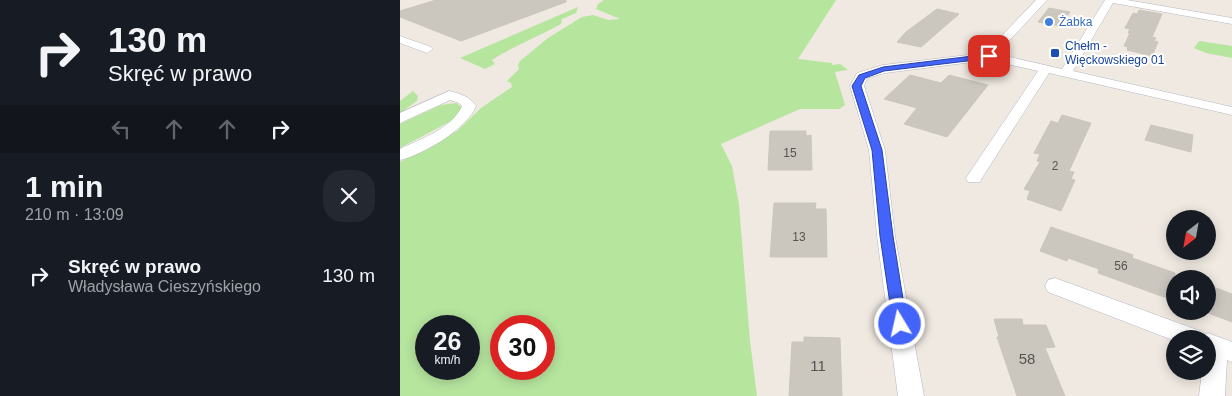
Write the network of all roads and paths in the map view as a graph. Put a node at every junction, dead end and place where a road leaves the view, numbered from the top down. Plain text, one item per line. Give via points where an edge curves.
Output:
1 (1042, 0) edge
2 (1110, 0) edge
3 (1232, 21) edge
4 (400, 39) edge
5 (427, 49) dead end
6 (989, 56) junction
7 (1046, 68) junction
8 (1066, 73) junction
9 (1232, 111) edge
10 (400, 119) edge
11 (400, 155) edge
12 (974, 178) dead end
13 (1056, 286) dead end
14 (1173, 330) edge
15 (1212, 380) edge
16 (911, 396) edge
17 (1212, 396) edge

1 - 6 street
2 - 3 street
2 - 8 street
4 - 5 street
6 - 7 street
6 - 16 street via 883,69 862,76 857,86 877,150 886,236
7 - 8 street
7 - 12 street
8 - 9 street
10 - 11 street via 449,95 464,100 469,106 463,119 453,127
13 - 14 street
15 - 17 street

